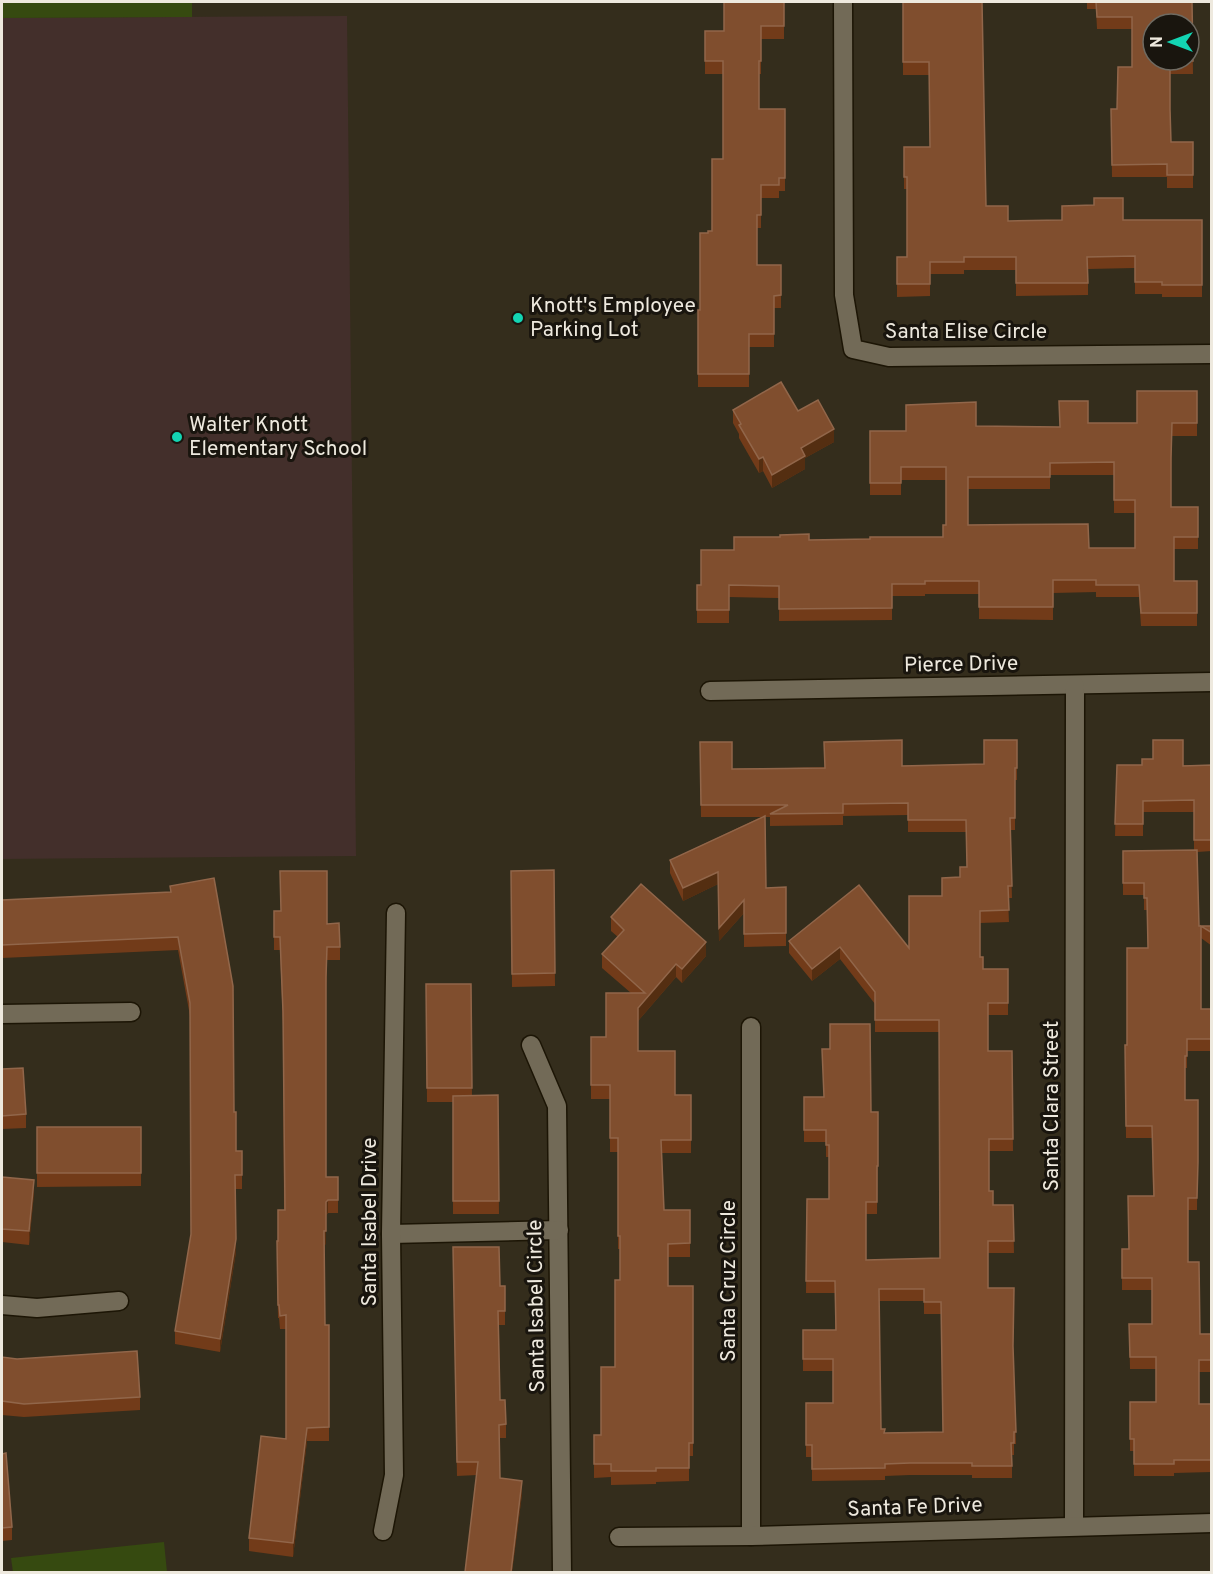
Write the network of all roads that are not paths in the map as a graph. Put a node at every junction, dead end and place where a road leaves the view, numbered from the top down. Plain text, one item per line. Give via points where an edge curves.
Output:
1 (843, 2) edge
2 (1212, 354) edge
3 (1212, 682) edge
4 (1075, 686) junction
5 (710, 691) dead end
6 (396, 913) dead end
7 (131, 1012) dead end
8 (2, 1014) edge
9 (751, 1027) dead end
10 (531, 1045) dead end
11 (559, 1230) junction
12 (391, 1234) junction
13 (119, 1301) dead end
14 (2, 1305) edge
15 (1212, 1522) edge
16 (1074, 1526) junction
17 (383, 1531) dead end
18 (751, 1536) junction
19 (619, 1537) dead end
20 (562, 1572) edge

1 - 2 street, Santa Elise Circle via 844,296 853,349 889,357
3 - 4 street, Pierce Drive
4 - 5 street, Pierce Drive
4 - 16 street, Santa Clara Street
6 - 12 street, Santa Isabel Drive
7 - 8 street
9 - 18 street, Santa Cruz Circle
10 - 11 street, Santa Isabel Circle via 557,1106
11 - 12 street
11 - 20 street, Santa Isabel Circle
12 - 17 street, Santa Isabel Drive via 394,1474
13 - 14 street via 37,1308
15 - 16 street, Santa Fe Drive
16 - 18 street, Santa Fe Drive
18 - 19 street, Santa Fe Drive

